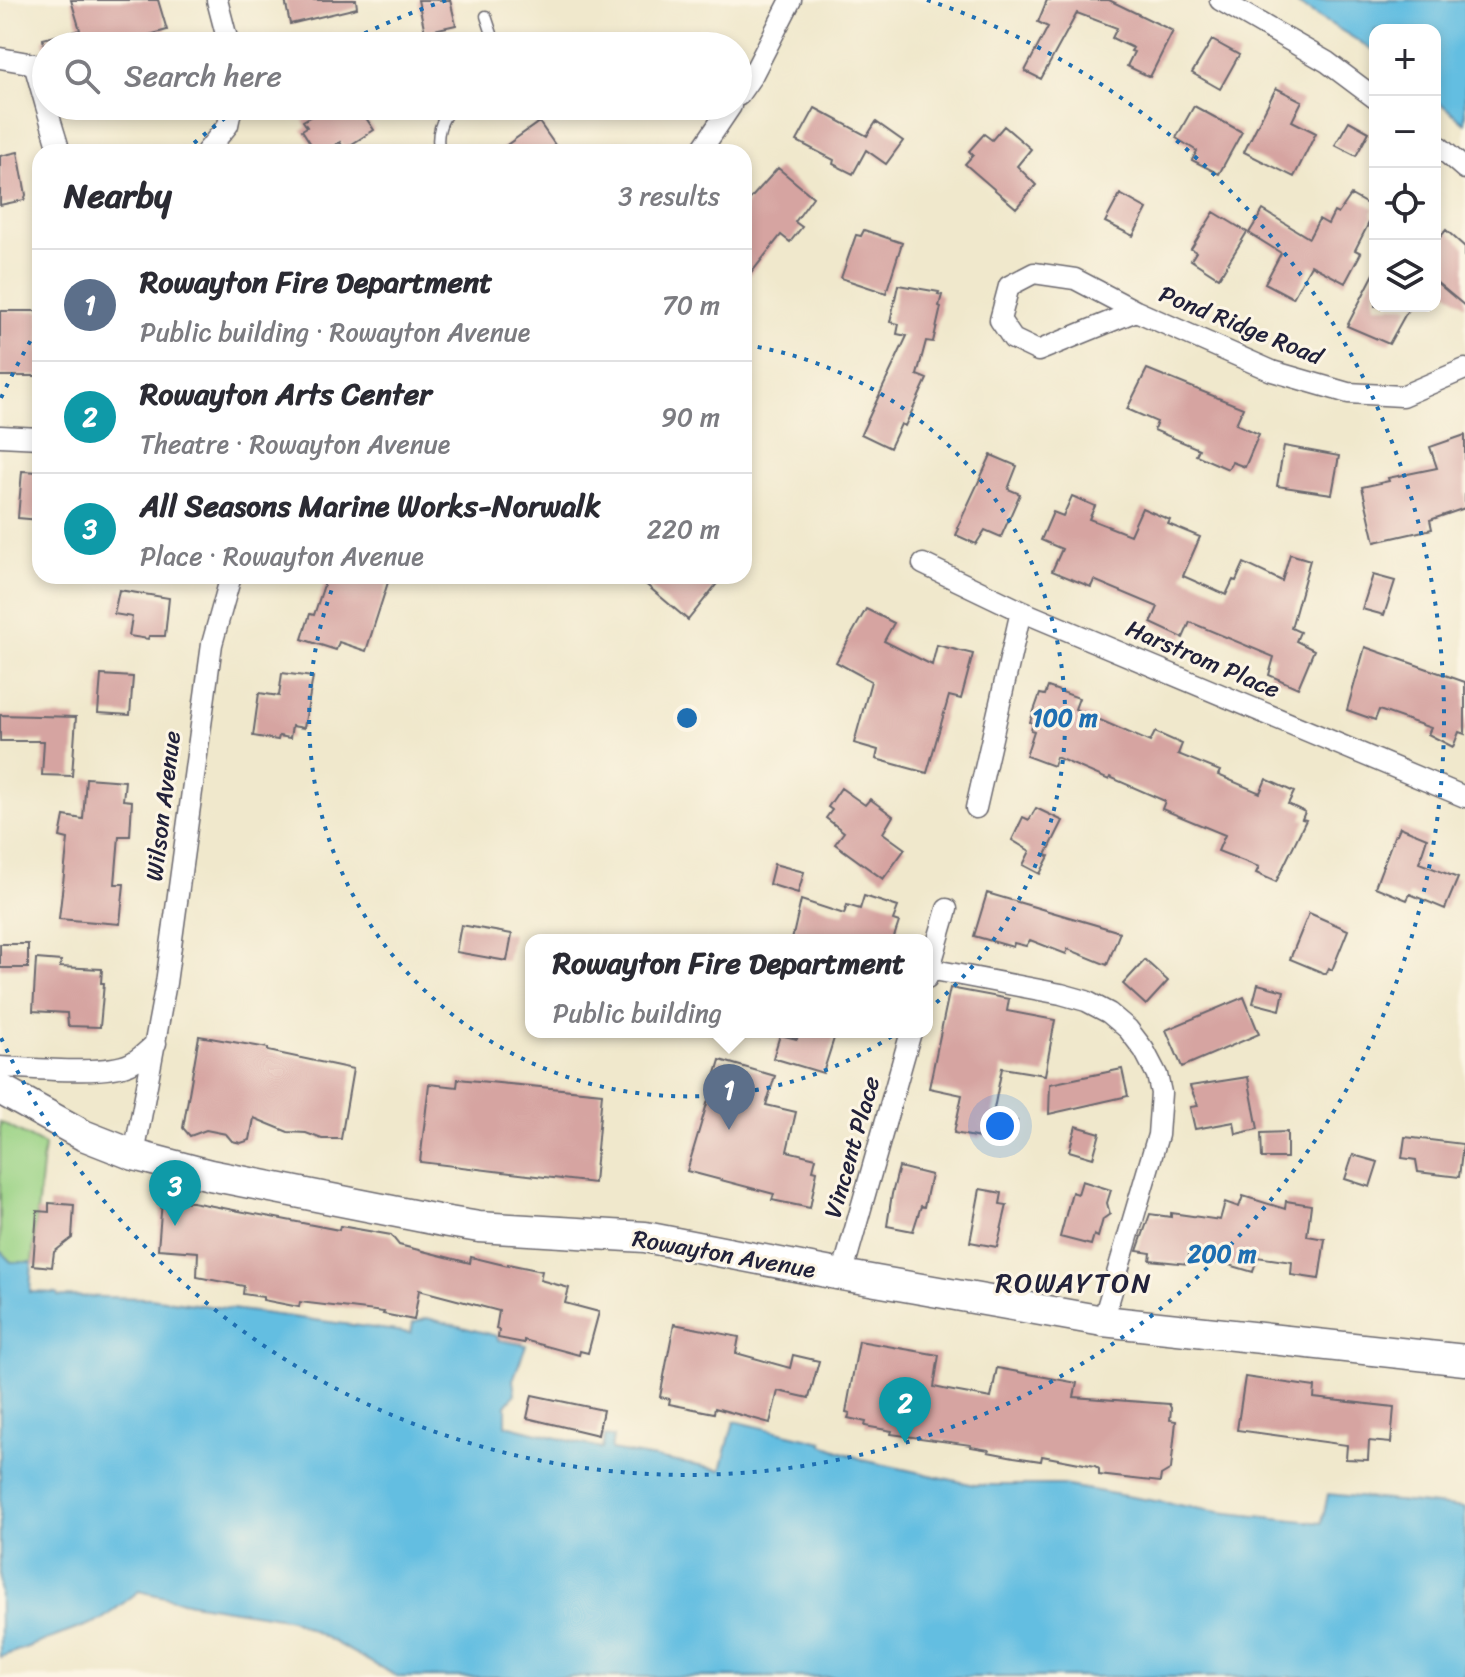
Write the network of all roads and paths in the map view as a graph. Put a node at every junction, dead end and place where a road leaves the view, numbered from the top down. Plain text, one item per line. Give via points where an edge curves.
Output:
1 (217, 0) edge
2 (791, 0) edge
3 (1220, 0) edge
4 (486, 16) dead end
5 (225, 32) edge
6 (493, 32) edge
7 (0, 58) edge
8 (32, 64) edge
9 (752, 76) edge
10 (1372, 96) edge
11 (50, 120) edge
12 (229, 120) edge
13 (444, 120) edge
14 (722, 120) edge
15 (58, 144) edge
16 (213, 144) edge
17 (437, 144) edge
18 (705, 144) edge
19 (1441, 148) edge
20 (1465, 169) edge
21 (1136, 311) junction
22 (1465, 369) edge
23 (0, 436) edge
24 (32, 438) edge
25 (923, 564) dead end
26 (229, 584) edge
27 (1021, 611) junction
28 (1465, 797) edge
29 (976, 808) dead end
30 (947, 909) dead end
31 (933, 957) edge
32 (933, 975) edge
33 (909, 1038) edge
34 (156, 1043) junction
35 (0, 1067) edge
36 (0, 1089) edge
37 (134, 1155) junction
38 (842, 1275) junction
39 (1103, 1321) junction
40 (1465, 1360) edge

1 - 5 street
2 - 9 street
3 - 10 street via 1327,62
4 - 6 lane
7 - 8 street
11 - 15 street
12 - 16 street
13 - 17 lane
14 - 18 street
19 - 20 street
21 - 21 street, Pond Ridge Road via 1075,279 1034,273 1009,286 1000,320 1013,339 1038,351
21 - 22 street, Pond Ridge Road via 1272,371 1348,393 1402,396
23 - 24 street
25 - 27 street, Harstrom Place
26 - 34 street, Wilson Avenue via 202,703
27 - 28 street, Harstrom Place
27 - 29 street
30 - 31 street
32 - 39 street via 1086,1001 1128,1029 1157,1075 1158,1135
33 - 38 street, Vincent Place
34 - 35 street via 121,1067
34 - 37 street, Wilson Avenue
36 - 37 main road, Rowayton Avenue via 83,1135
37 - 38 main road, Rowayton Avenue via 467,1225 645,1237
38 - 39 main road, Rowayton Avenue
39 - 40 main road, Rowayton Avenue

